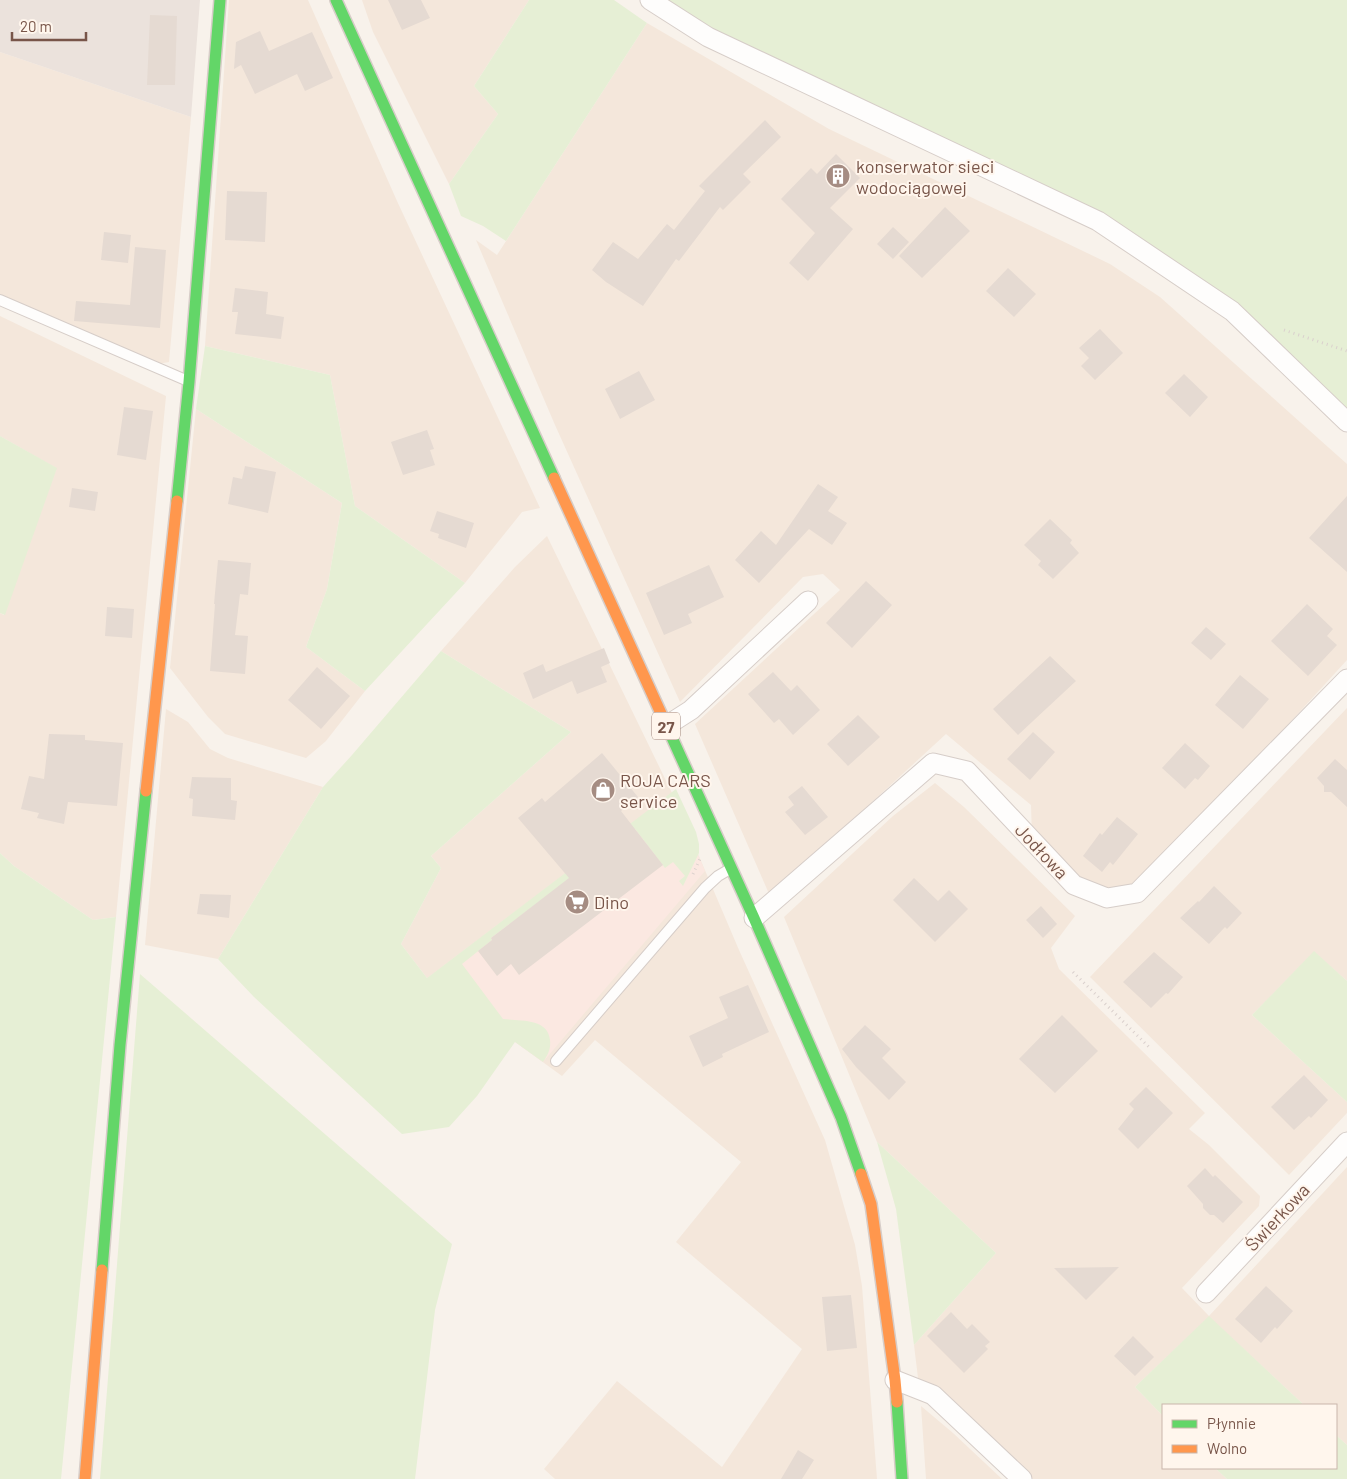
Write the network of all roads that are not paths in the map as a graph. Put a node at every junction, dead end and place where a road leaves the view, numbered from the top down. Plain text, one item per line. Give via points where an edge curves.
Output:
1 (220, 0) edge
2 (336, 0) edge
3 (650, 0) edge
4 (0, 300) edge
5 (189, 382) junction
6 (1347, 422) edge
7 (808, 601) dead end
8 (1347, 679) edge
9 (666, 726) junction
10 (731, 869) junction
11 (754, 918) junction
12 (556, 1061) dead end
13 (1347, 1142) edge
14 (1206, 1293) dead end
15 (895, 1380) junction
16 (85, 1479) edge
17 (902, 1479) edge
18 (1022, 1479) edge

1 - 5 main road
2 - 9 main road, 27
3 - 6 street via 708,37 1098,221 1232,311
4 - 5 lane
5 - 16 main road via 120,1045
7 - 9 street via 691,710
8 - 11 street, Jodłowa via 1137,893 1107,898 1074,885 967,771 933,763
9 - 10 main road, 27
10 - 11 main road, 27
10 - 12 lane via 705,888
11 - 15 main road, 27 via 840,1117 872,1204
13 - 14 street, Świerkowa
15 - 17 main road, 27
15 - 18 street via 933,1395

